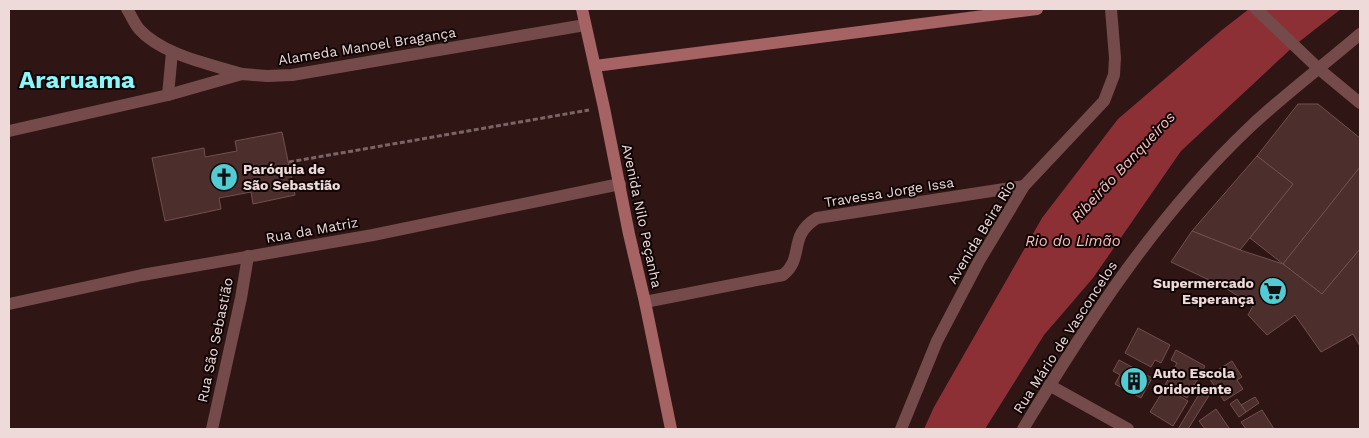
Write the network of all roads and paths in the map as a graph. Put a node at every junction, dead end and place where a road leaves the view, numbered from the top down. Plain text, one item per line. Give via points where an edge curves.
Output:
1 (127, 9) edge
2 (582, 9) edge
3 (1037, 9) edge
4 (1111, 9) edge
5 (1256, 9) edge
6 (585, 25) junction
7 (1360, 34) edge
8 (172, 52) junction
9 (595, 66) junction
10 (1320, 68) junction
11 (242, 74) junction
12 (168, 95) junction
13 (1360, 103) edge
14 (604, 108) junction
15 (9, 131) edge
16 (289, 162) dead end
17 (620, 184) junction
18 (1024, 186) junction
19 (248, 256) junction
20 (646, 302) junction
21 (9, 304) edge
22 (1050, 385) junction
23 (212, 429) edge
24 (671, 429) edge
25 (901, 429) edge
26 (1023, 429) edge
27 (1128, 429) edge

1 - 8 street via 139,29
2 - 6 main road, Avenida Nilo Peçanha
3 - 9 main road
4 - 18 street, Avenida Beira Rio via 1114,75 1104,101
5 - 10 street
6 - 9 main road, Avenida Nilo Peçanha
6 - 11 street, Alameda Manoel Bragança via 292,75
7 - 10 street
8 - 11 street
8 - 12 street
9 - 14 main road, Avenida Nilo Peçanha
10 - 13 street
10 - 22 street, Rua Mário de Vasconcelos via 1250,126 1175,205 1120,277
11 - 12 street, Alameda Manoel Bragança
12 - 15 street, Alameda Manoel Bragança
14 - 16 path
14 - 17 main road, Avenida Nilo Peçanha
17 - 19 street, Rua da Matriz via 373,235
17 - 20 main road, Avenida Nilo Peçanha
18 - 20 street, Travessa Jorge Issa via 817,218 802,230 793,262 783,275
18 - 25 street, Avenida Beira Rio via 979,261 937,341
19 - 21 street, Rua da Matriz
19 - 23 street, Rua São Sebastião
20 - 24 main road, Avenida Nilo Peçanha
22 - 26 street, Rua Mário de Vasconcelos
22 - 27 street

